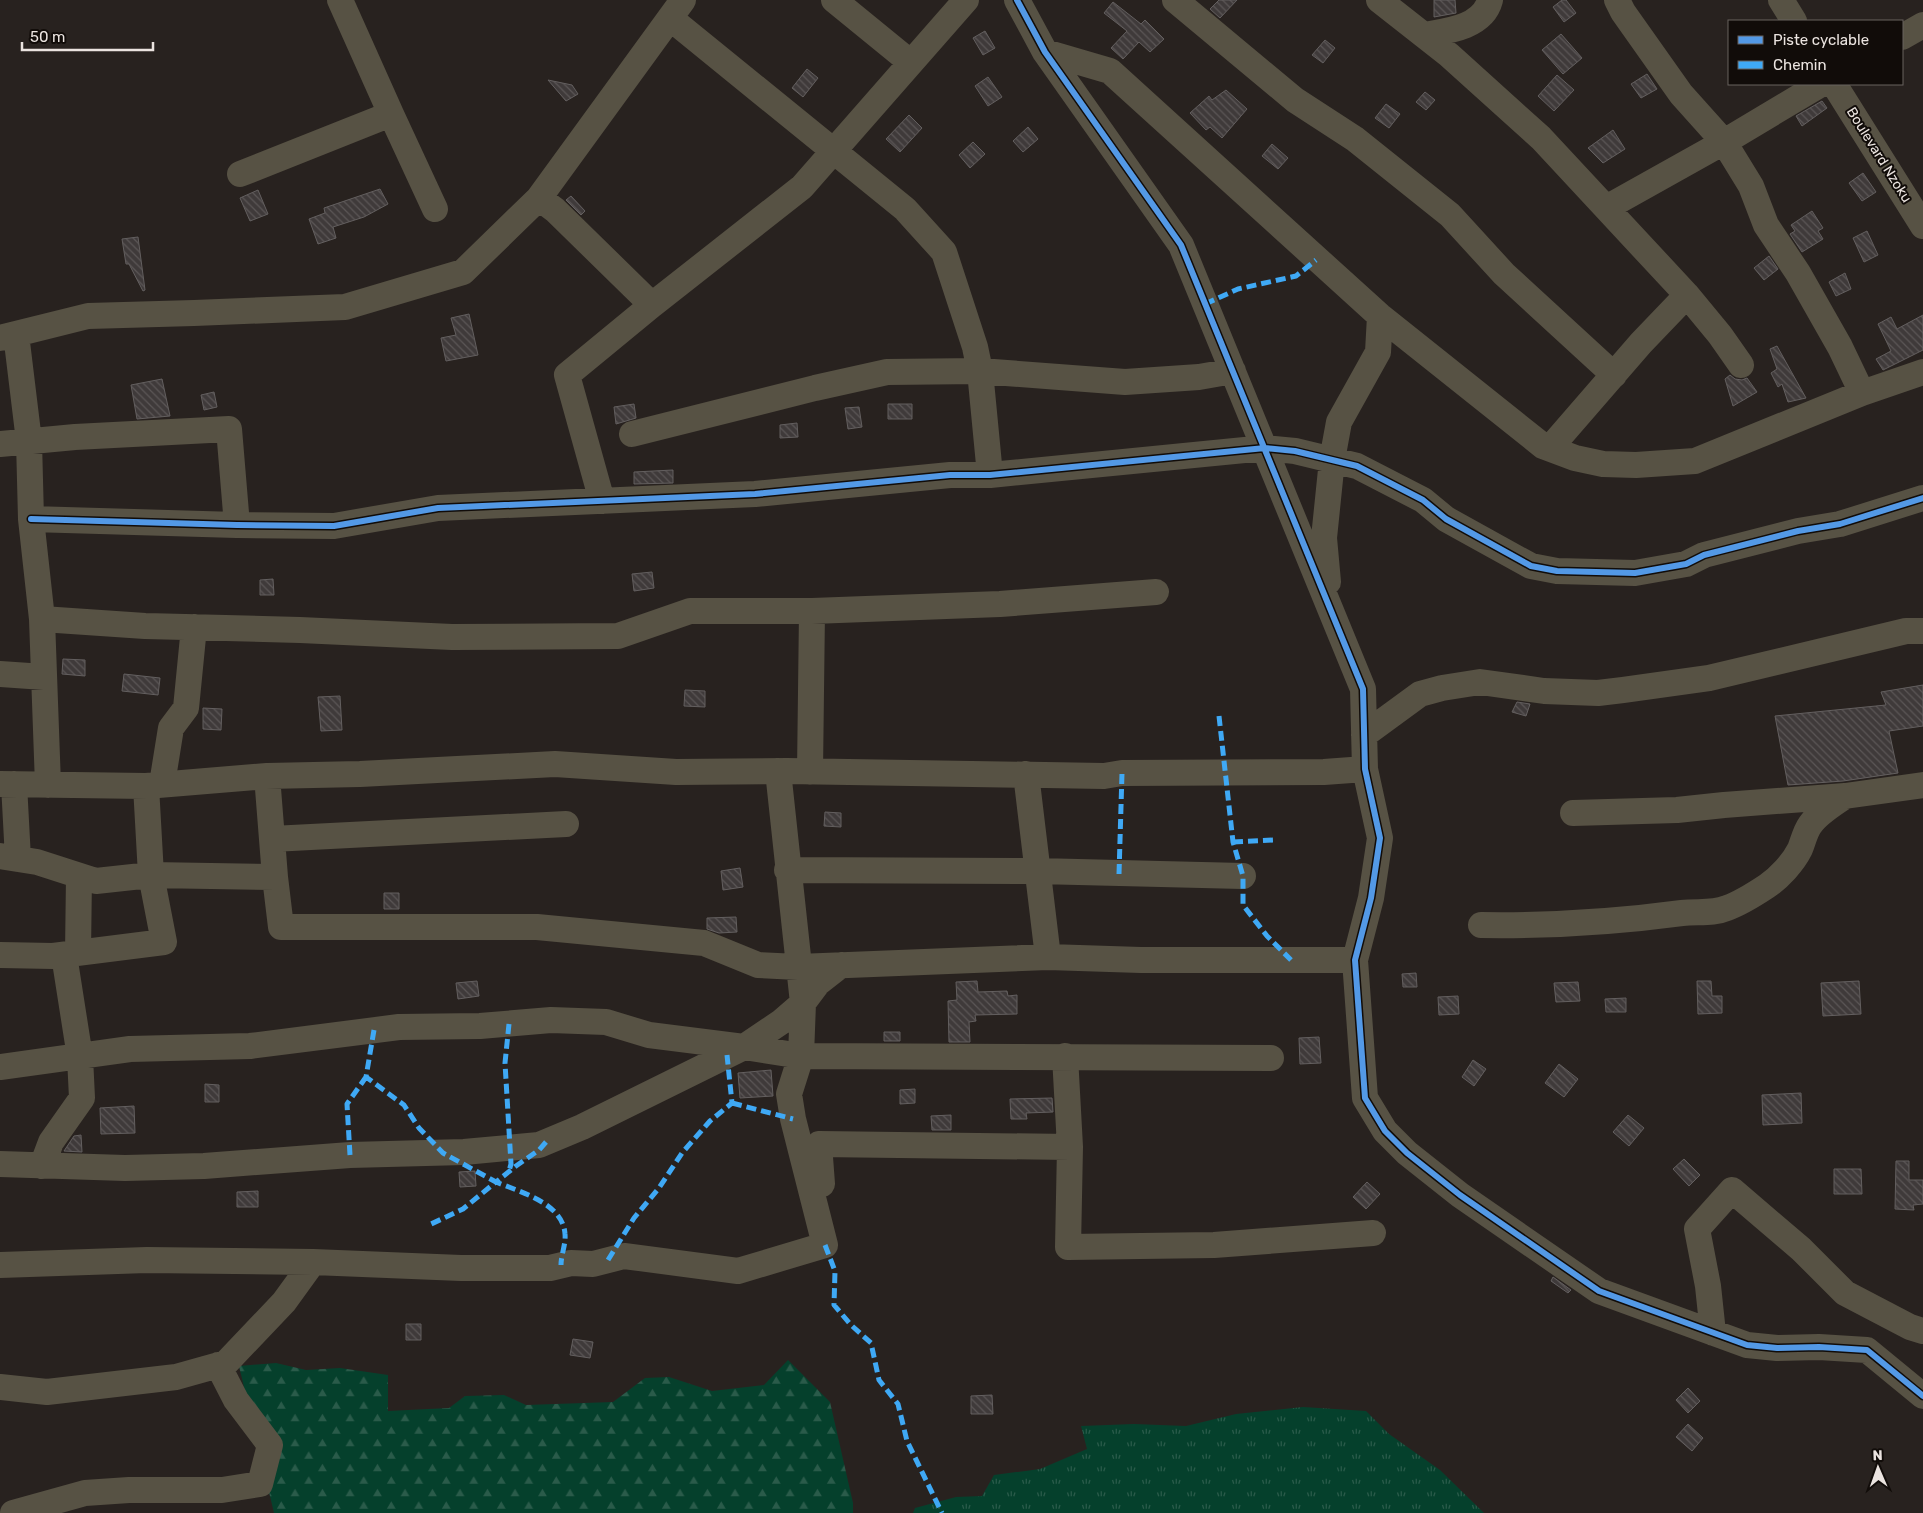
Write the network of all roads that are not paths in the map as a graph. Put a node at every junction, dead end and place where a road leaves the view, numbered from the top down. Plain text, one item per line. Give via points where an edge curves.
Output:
1 (340, 0) edge
2 (834, 0) edge
3 (966, 0) edge
4 (1017, 0) edge
5 (1175, 0) edge
6 (1379, 0) edge
7 (1490, 0) edge
8 (1616, 0) edge
9 (1781, 0) edge
10 (676, 9) edge
11 (1793, 20) edge
12 (1923, 25) edge
13 (1424, 35) junction
14 (1903, 36) edge
15 (1045, 52) junction
16 (910, 62) junction
17 (1819, 85) edge
18 (1835, 85) edge
19 (391, 114) junction
20 (1724, 142) junction
21 (833, 151) junction
22 (240, 174) dead end
23 (539, 198) junction
24 (1606, 208) junction
25 (436, 209) dead end
26 (1923, 226) edge
27 (1686, 295) junction
28 (652, 305) junction
29 (1380, 316) junction
30 (8, 336) edge
31 (1742, 365) dead end
32 (1233, 371) junction
33 (980, 372) junction
34 (1923, 372) edge
35 (1614, 375) junction
36 (1862, 393) junction
37 (632, 434) dead end
38 (28, 441) junction
39 (0, 444) edge
40 (1265, 448) junction
41 (1550, 448) junction
42 (1332, 460) junction
43 (990, 475) junction
44 (1923, 498) edge
45 (602, 501) junction
46 (31, 519) junction
47 (237, 525) junction
48 (1156, 592) dead end
49 (1331, 610) junction
50 (812, 611) junction
51 (42, 618) junction
52 (194, 627) junction
53 (1923, 631) edge
54 (0, 674) edge
55 (44, 676) junction
56 (1364, 735) junction
57 (1365, 769) junction
58 (778, 771) junction
59 (810, 772) junction
60 (1026, 774) junction
61 (267, 776) junction
62 (7, 784) edge
63 (48, 785) junction
64 (154, 785) junction
65 (1923, 785) edge
66 (1845, 796) junction
67 (1572, 813) dead end
68 (566, 824) dead end
69 (272, 839) junction
70 (9, 858) edge
71 (787, 870) junction
72 (1037, 871) junction
73 (151, 875) junction
74 (79, 876) junction
75 (1243, 876) dead end
76 (275, 877) junction
77 (1481, 924) dead end
78 (71, 954) junction
79 (0, 955) edge
80 (1048, 957) junction
81 (1355, 960) junction
82 (841, 965) junction
83 (798, 967) junction
84 (803, 1003) junction
85 (744, 1048) junction
86 (800, 1056) junction
87 (1065, 1056) junction
88 (80, 1057) junction
89 (1271, 1058) dead end
90 (0, 1066) edge
91 (1070, 1147) junction
92 (0, 1164) edge
93 (42, 1166) junction
94 (1373, 1233) dead end
95 (825, 1245) junction
96 (313, 1262) junction
97 (0, 1265) edge
98 (1923, 1331) edge
99 (1713, 1333) junction
100 (218, 1365) junction
101 (0, 1387) edge
102 (1923, 1396) edge
103 (13, 1513) edge

1 - 19 street
2 - 16 street
3 - 16 street
4 - 15 street
5 - 35 street via 1294,100 1354,139 1450,215 1504,274
6 - 13 street
7 - 13 street via 1478,20 1450,31
8 - 20 street via 1681,94
9 - 11 street
10 - 21 street
10 - 23 street
12 - 14 street
13 - 24 street via 1541,138
15 - 29 street via 1110,70
15 - 32 street via 1181,245
16 - 21 street
17 - 20 street
18 - 26 street, Boulevard Nzoku
19 - 22 street
19 - 25 street
20 - 24 street
20 - 36 street via 1751,186 1766,225 1840,347
21 - 28 street via 802,187
21 - 33 street via 905,209 944,252
23 - 28 street
23 - 30 street via 463,272 344,307 88,316
24 - 27 street
27 - 31 street
27 - 35 street
28 - 45 street via 567,375
29 - 41 street via 1543,446
29 - 42 street via 1378,352 1340,422
30 - 38 street
32 - 33 street via 1125,382
32 - 40 street
33 - 37 street via 887,372
33 - 43 street
34 - 36 street
35 - 41 street
36 - 41 street via 1695,461 1603,464
38 - 39 street
38 - 46 street
38 - 47 street via 229,430
40 - 42 street via 1296,451
40 - 43 street
40 - 49 street
42 - 44 street via 1357,466 1423,500 1446,520 1531,566 1556,570 1635,573 1686,564 1704,555 1798,531 1840,524
42 - 49 street via 1324,538
43 - 45 street via 755,494
45 - 47 street via 438,508 334,526
46 - 47 street
46 - 51 street
48 - 50 street via 1000,604
49 - 56 street via 1363,689
50 - 52 street via 690,611 618,636 452,638
50 - 59 street
51 - 52 street
51 - 55 street
52 - 64 street via 186,708 171,728
53 - 56 street via 1906,631 1710,678 1598,693 1544,691 1480,682 1442,688 1420,694
54 - 55 street
55 - 63 street
56 - 57 street
57 - 60 street via 1122,773 1104,776
57 - 81 street via 1380,838 1371,898
58 - 59 street
58 - 61 street via 676,772 555,764
58 - 71 street
59 - 60 street
60 - 72 street
61 - 64 street
61 - 69 street
62 - 63 street
62 - 70 street
63 - 64 street
64 - 73 street
65 - 66 street
66 - 67 street via 1677,810
66 - 77 street via 1810,825 1799,851 1768,885 1726,908 1592,923
68 - 69 street
69 - 76 street
70 - 74 street via 37,862
71 - 72 street
71 - 83 street
72 - 75 street
72 - 80 street
73 - 74 street via 96,881
73 - 76 street
73 - 78 street via 164,942
74 - 78 street
76 - 83 street via 282,926 537,927 704,943 758,965
78 - 79 street
78 - 88 street
80 - 81 street
80 - 82 street
81 - 99 street via 1365,1098 1384,1131 1460,1195 1599,1291
82 - 83 street
82 - 84 street via 818,983
83 - 84 street
84 - 85 street
84 - 86 street
85 - 86 street
85 - 88 street via 649,1035 606,1022 551,1020 480,1026 399,1026 250,1046 130,1049
85 - 93 street via 539,1145 204,1166
86 - 87 street
86 - 95 street via 789,1094
87 - 89 street
87 - 91 street
88 - 90 street
88 - 93 street via 82,1098 51,1142
91 - 94 street via 1068,1247 1214,1245
91 - 95 street via 819,1144
92 - 93 street
95 - 96 street via 738,1271 624,1256 593,1264 571,1263 550,1268
96 - 97 street via 147,1260
96 - 100 street via 284,1302 226,1363
98 - 99 street via 1845,1293 1801,1249 1732,1190 1697,1229
99 - 102 street via 1747,1345 1867,1350
100 - 101 street via 176,1377 47,1392
100 - 103 street via 236,1400 270,1444 260,1484 222,1490 85,1493

